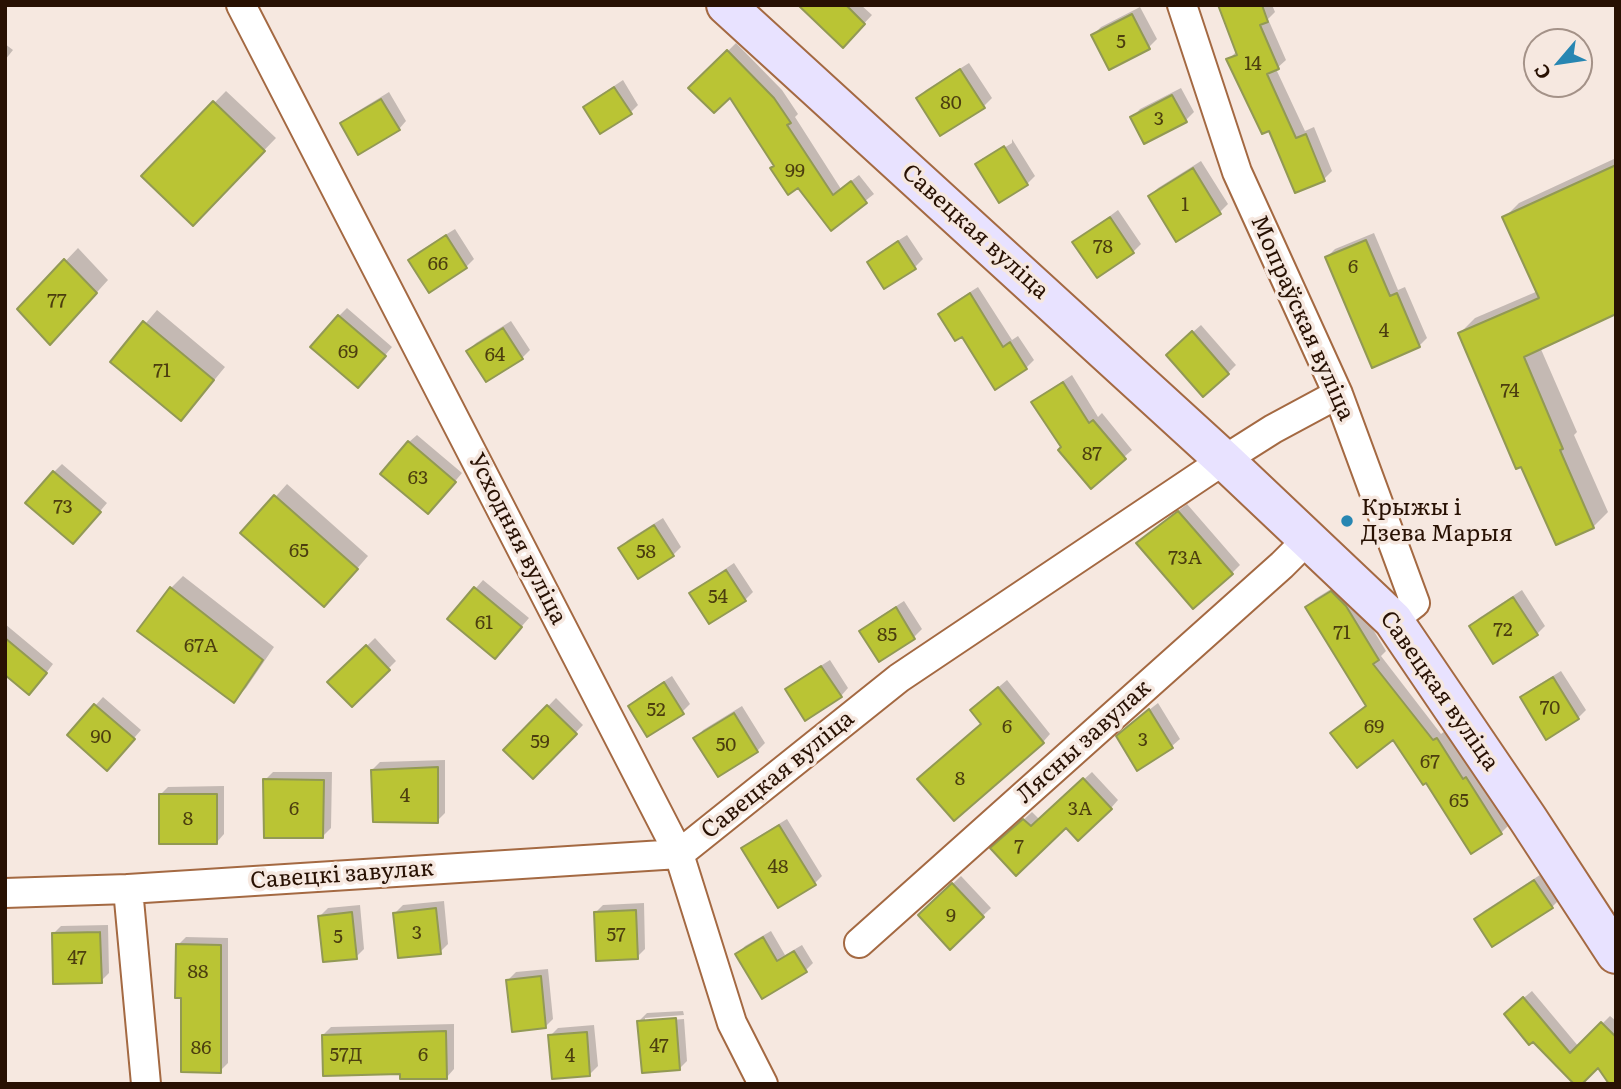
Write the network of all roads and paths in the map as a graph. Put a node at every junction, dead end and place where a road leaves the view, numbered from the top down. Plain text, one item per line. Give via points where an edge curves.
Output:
1 (241, 5) edge
2 (726, 5) edge
3 (1182, 5) edge
4 (1338, 394) junction
5 (1224, 460) junction
6 (1308, 539) junction
7 (1404, 611) junction
8 (680, 854) junction
9 (128, 889) junction
10 (5, 893) edge
11 (859, 943) dead end
12 (1616, 954) edge
13 (146, 1084) edge
14 (763, 1084) edge

1 - 8 street, Усходняя вуліца
2 - 5 street, Савецкая вуліца
3 - 4 street, Мопраўская вуліца via 1237,172
4 - 5 street
4 - 7 street, Мопраўская вуліца
5 - 6 street, Савецкая вуліца
5 - 8 street, Савецкая вуліца via 899,678
6 - 7 street, Савецкая вуліца
6 - 11 street, Лясны завулак
7 - 12 street, Савецкая вуліца
8 - 9 street, Савецкі завулак
8 - 14 street, Усходняя вуліца via 732,1023
9 - 10 street, Савецкі завулак
9 - 13 street

